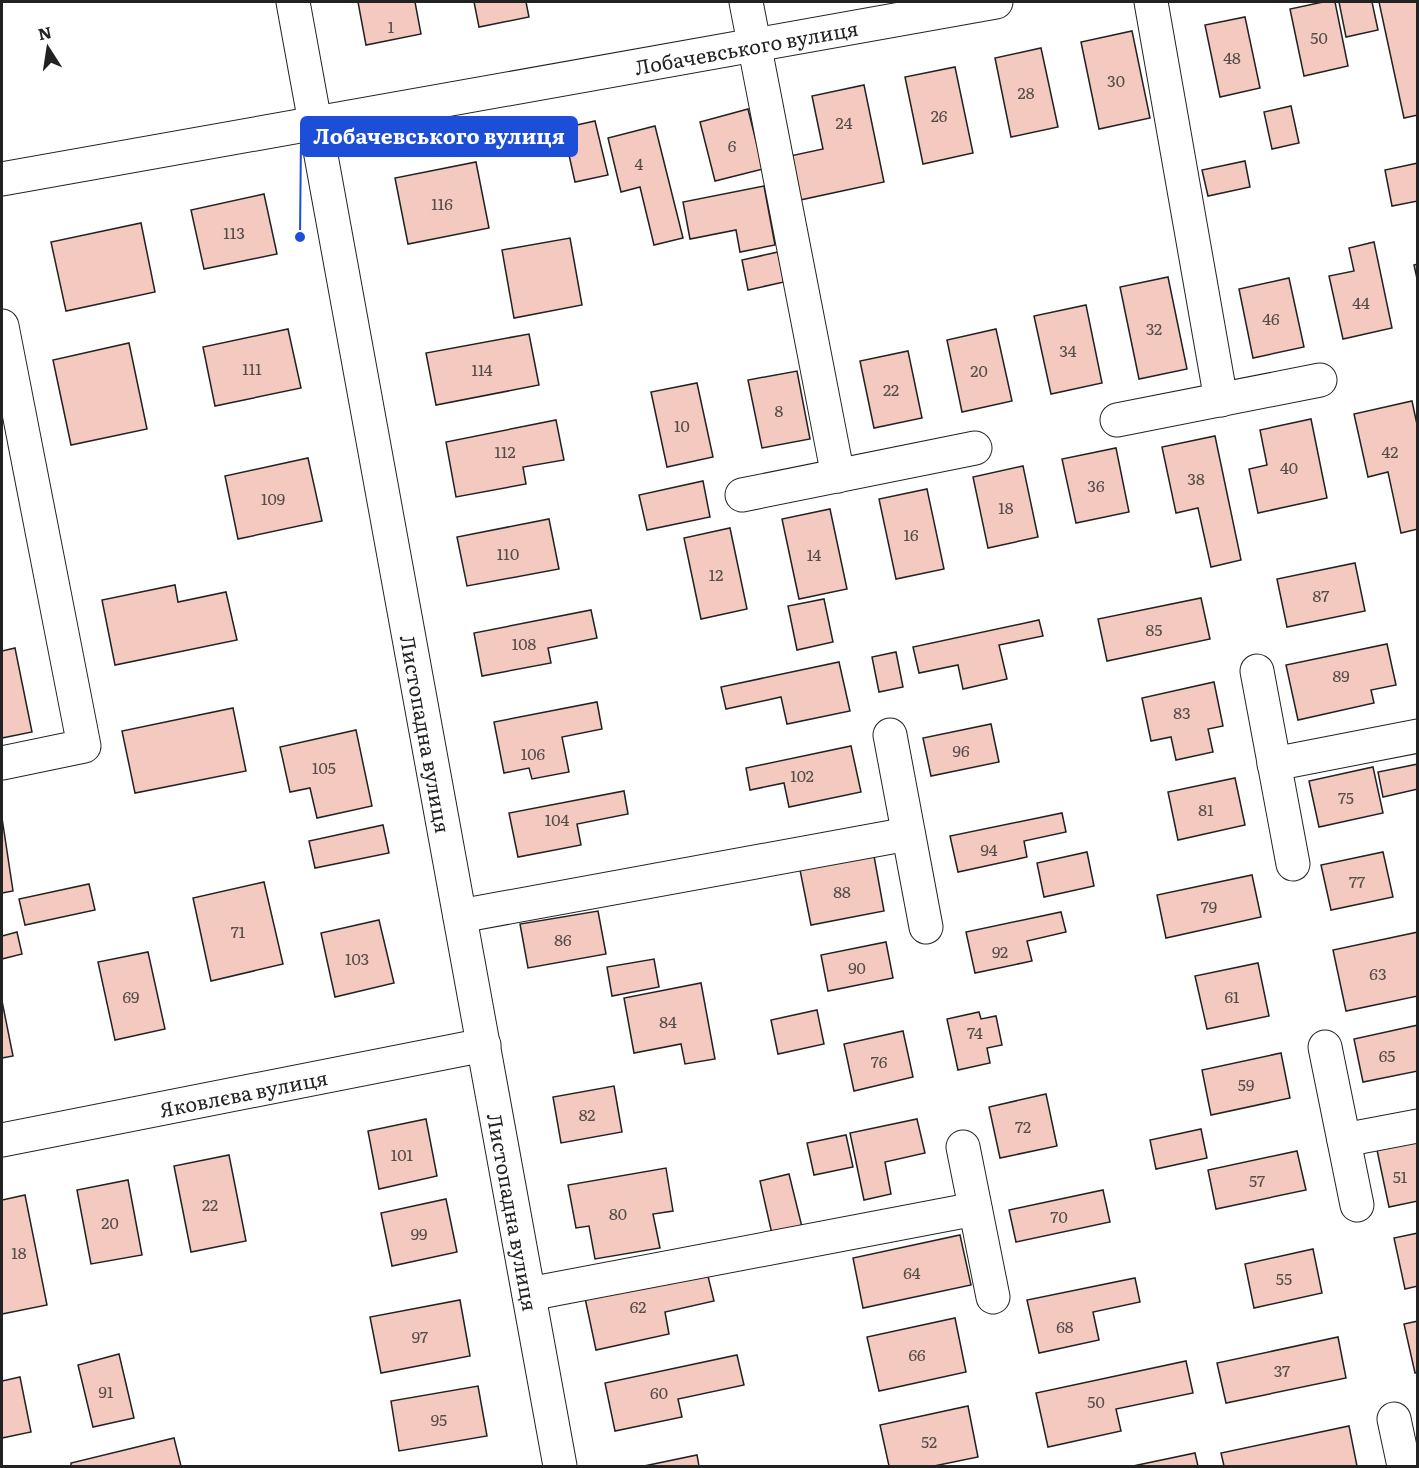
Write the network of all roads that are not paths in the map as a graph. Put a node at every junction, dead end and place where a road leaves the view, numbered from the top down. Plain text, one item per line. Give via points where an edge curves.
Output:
1 (293, 2) edge
2 (746, 2) edge
3 (996, 2) edge
4 (1151, 2) edge
5 (755, 45) junction
6 (316, 123) junction
7 (2, 179) edge
8 (2, 326) edge
9 (1320, 380) dead end
10 (1221, 400) junction
11 (1117, 420) dead end
12 (975, 448) dead end
13 (838, 476) junction
14 (742, 495) dead end
15 (1257, 671) dead end
16 (890, 735) dead end
17 (1418, 736) edge
18 (2, 763) edge
19 (1274, 764) junction
20 (908, 834) junction
21 (1293, 864) dead end
22 (460, 916) junction
23 (926, 927) dead end
24 (484, 1045) junction
25 (1325, 1047) dead end
26 (1418, 1126) edge
27 (2, 1140) edge
28 (1344, 1140) junction
29 (963, 1147) dead end
30 (1357, 1204) dead end
31 (975, 1209) junction
32 (529, 1294) junction
33 (993, 1297) dead end
34 (1394, 1419) dead end
35 (560, 1467) edge
36 (1404, 1467) edge

1 - 6 street, Листопадна вулиця
2 - 5 street
3 - 5 street, Лобачевського вулиця
4 - 10 street
5 - 6 street, Лобачевського вулиця
5 - 13 street
6 - 7 street, Лобачевського вулиця
6 - 22 street, Листопадна вулиця
8 - 18 street via 84,746
9 - 10 street
10 - 11 street
12 - 13 street
13 - 14 street
15 - 19 street
16 - 20 street
17 - 19 street
19 - 21 street
20 - 22 street
20 - 23 street
22 - 24 street, Листопадна вулиця
24 - 27 street, Яковлєва вулиця
24 - 32 street, Листопадна вулиця
25 - 28 street
26 - 28 street
28 - 30 street
29 - 31 street
31 - 32 street
31 - 33 street
32 - 35 street, Листопадна вулиця
34 - 36 street

